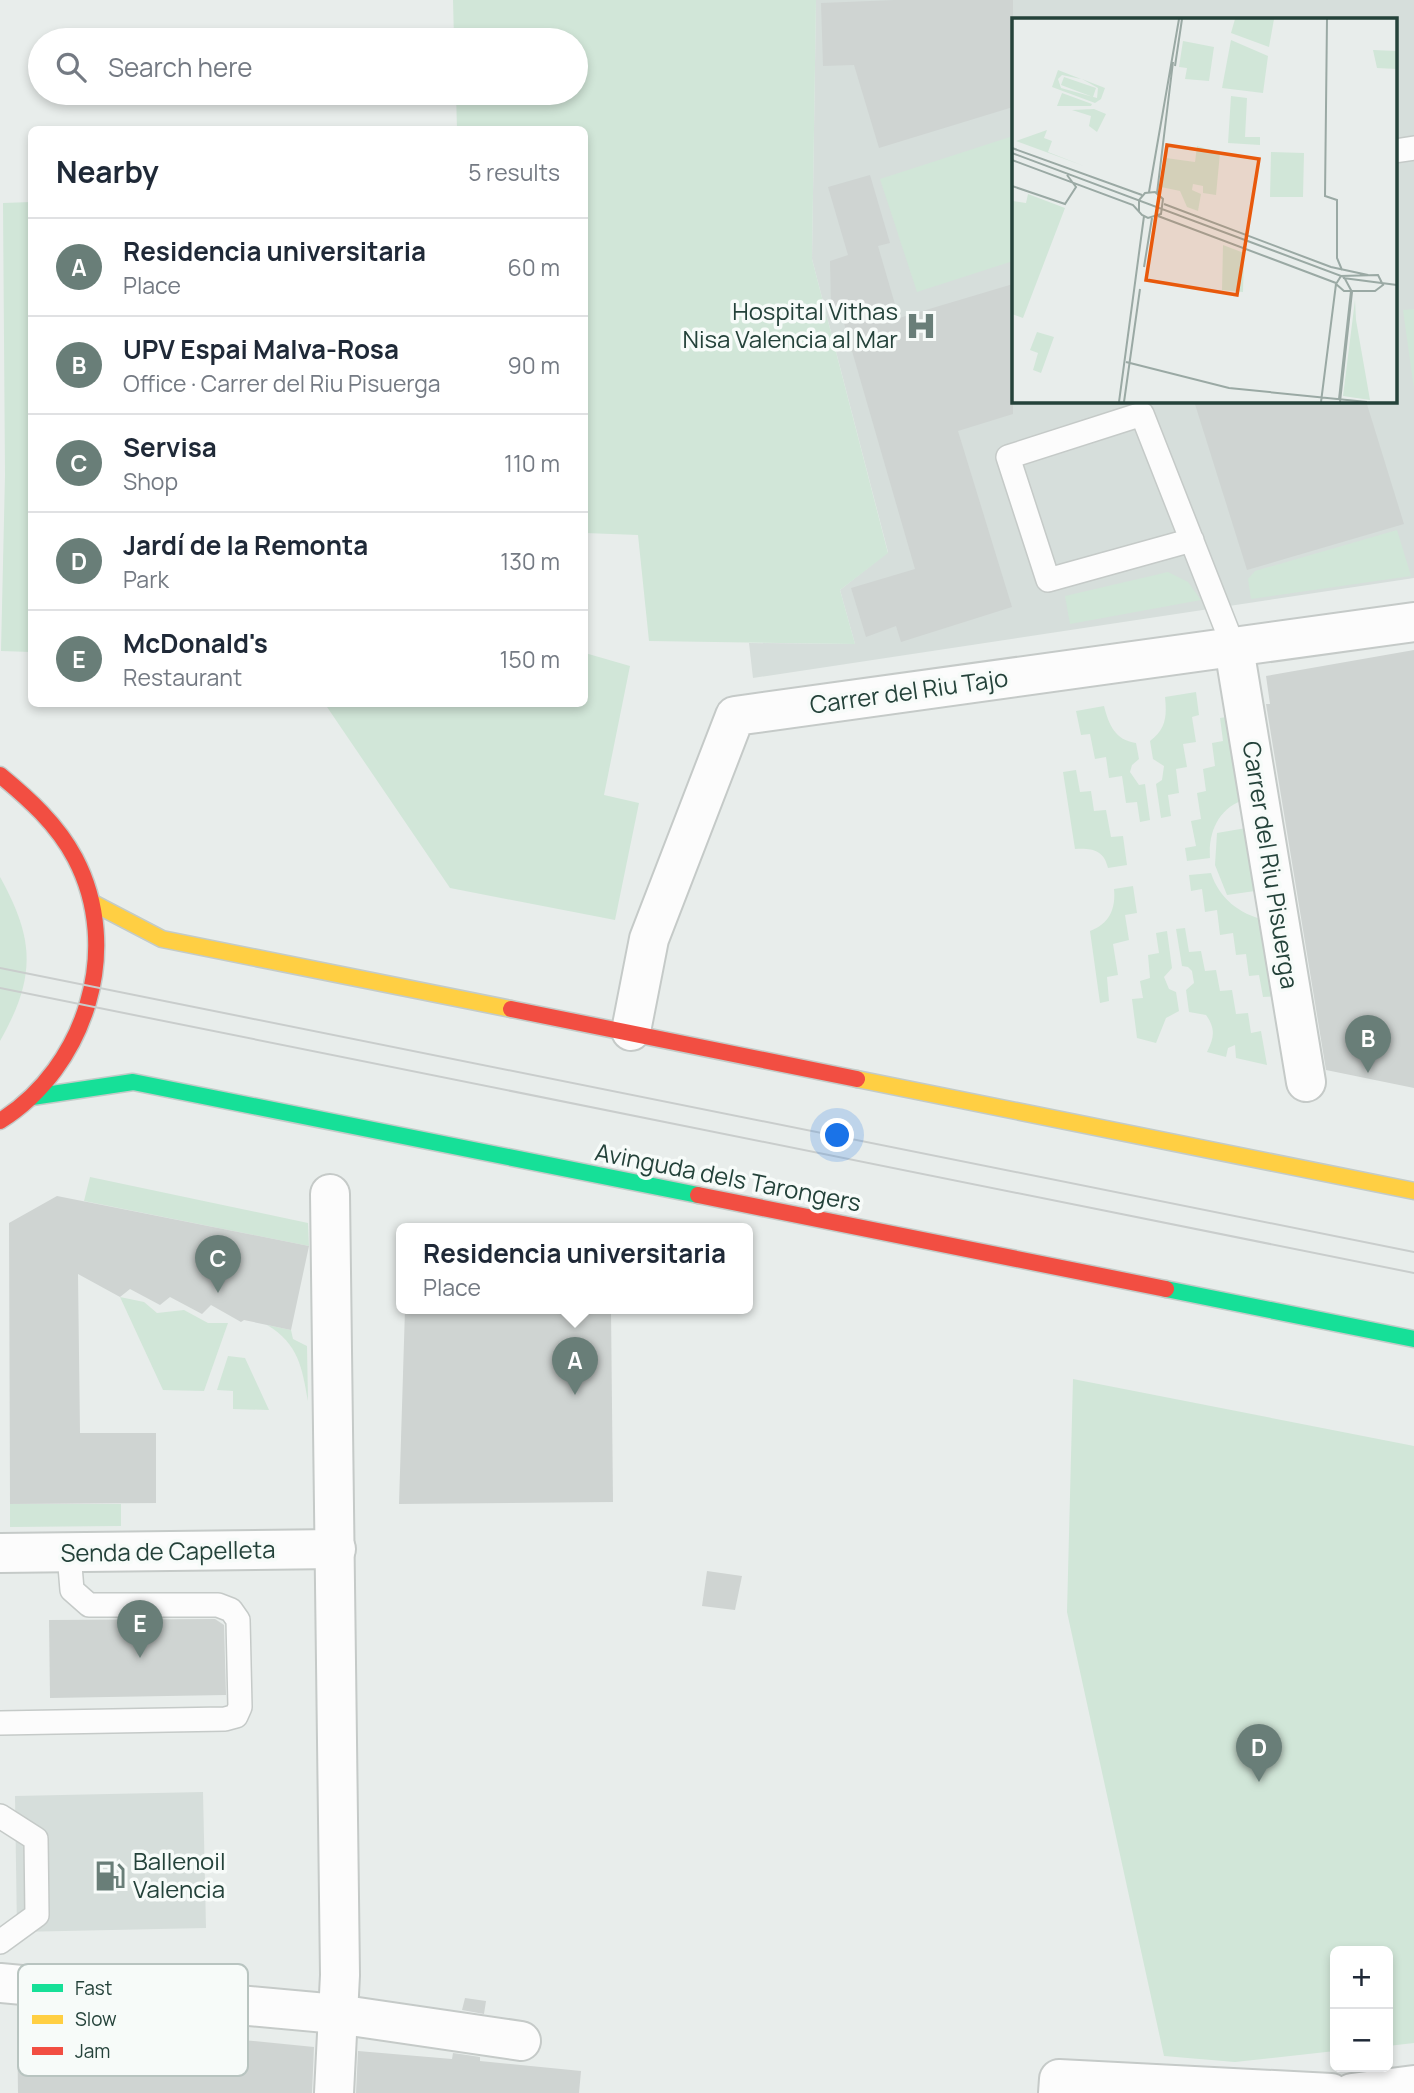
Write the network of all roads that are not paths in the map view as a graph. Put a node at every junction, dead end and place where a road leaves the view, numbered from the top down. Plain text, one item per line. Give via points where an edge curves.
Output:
1 (1414, 148) edge
2 (1396, 151) edge
3 (1192, 540) junction
4 (1414, 622) edge
5 (1234, 648) junction
6 (0, 775) edge
7 (93, 903) junction
8 (631, 1031) junction
9 (1306, 1082) dead end
10 (32, 1097) junction
11 (0, 1121) edge
12 (1414, 1191) edge
13 (330, 1194) dead end
14 (1414, 1339) edge
15 (336, 1549) junction
16 (0, 1553) edge
17 (69, 1553) junction
18 (0, 1723) edge
19 (0, 1816) edge
20 (0, 1942) edge
21 (0, 1983) edge
22 (18, 1985) edge
23 (248, 2006) edge
24 (337, 2014) junction
25 (521, 2041) dead end
26 (1414, 2085) edge
27 (1058, 2086) edge
28 (334, 2093) edge
29 (1331, 2093) edge
30 (1352, 2093) edge

1 - 2 lane
3 - 3 lane via 1142,414 1008,457 1048,580
3 - 5 lane
4 - 5 street, Carrer del Riu Tajo
5 - 8 street, Carrer del Riu Tajo via 734,716 649,939
5 - 9 street, Carrer del Riu Pisuerga
6 - 7 main road via 30,797 58,828 80,864
7 - 8 main road via 162,939
7 - 10 main road via 98,946 89,1006 67,1055
8 - 12 main road
10 - 11 main road
10 - 14 main road, Avinguda dels Tarongers via 133,1082
13 - 15 street
15 - 17 street, Senda de Capelleta
15 - 24 street
16 - 17 street, Senda de Capelleta
17 - 18 lane via 72,1590 89,1605 218,1605 231,1610 238,1620 240,1707 236,1716 225,1719
19 - 20 lane via 36,1839 37,1914
21 - 22 street
23 - 24 street
24 - 25 street
24 - 28 street
26 - 30 street
27 - 29 street

